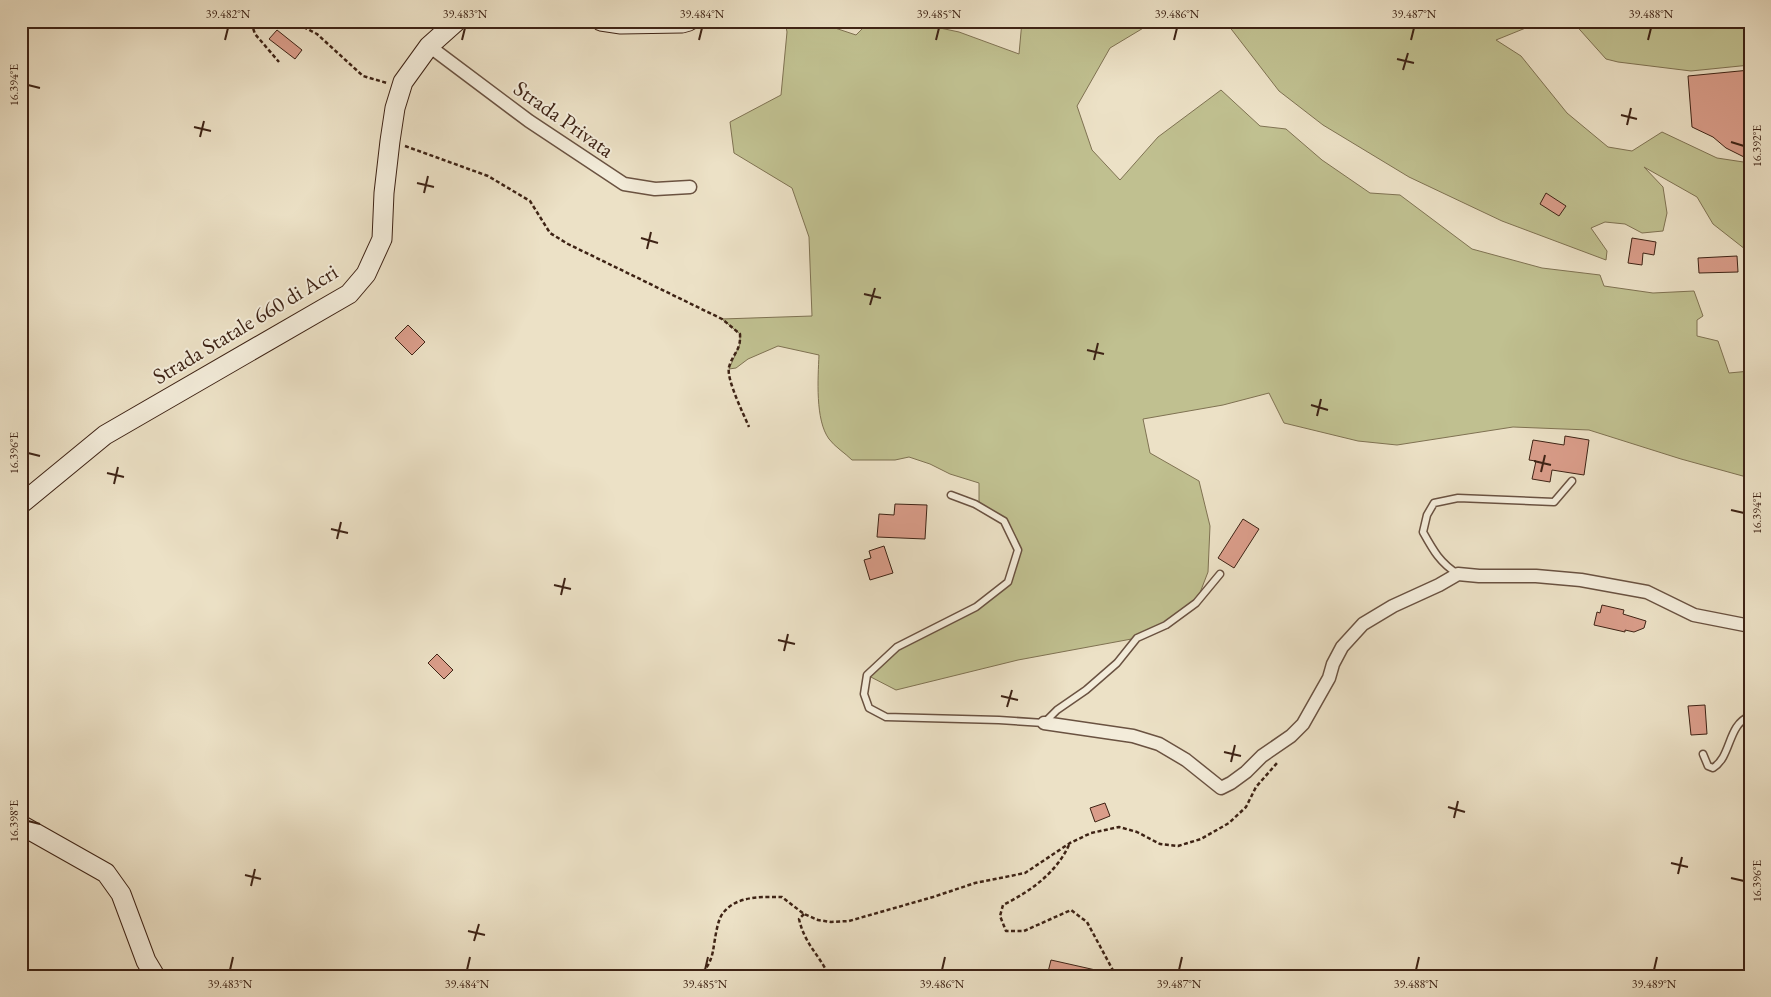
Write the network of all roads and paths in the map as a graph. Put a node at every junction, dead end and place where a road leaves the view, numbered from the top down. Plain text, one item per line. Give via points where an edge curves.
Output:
1 (260, 21) edge
2 (292, 21) edge
3 (601, 21) edge
4 (689, 21) edge
5 (455, 22) edge
6 (429, 46) junction
7 (279, 62) dead end
8 (403, 82) junction
9 (390, 141) junction
10 (690, 187) dead end
11 (749, 427) dead end
12 (1572, 481) dead end
13 (951, 495) dead end
14 (21, 504) edge
15 (1220, 574) dead end
16 (1458, 574) junction
17 (1750, 626) edge
18 (1750, 716) edge
19 (1044, 723) junction
20 (1703, 754) dead end
21 (1281, 758) dead end
22 (21, 825) edge
23 (1070, 843) junction
24 (804, 914) junction
25 (155, 976) edge
26 (697, 976) edge
27 (829, 976) edge
28 (1116, 976) edge

1 - 7 path via 252,25 255,34
2 - 8 path via 317,34 363,76 386,83
3 - 4 main road via 630,24
5 - 6 main road, Strada Statale 660 di Acri
6 - 8 main road, Strada Statale 660 di Acri
6 - 10 street, Strada Privata via 529,121 624,184 655,189
8 - 9 main road, Strada Statale 660 di Acri
9 - 11 path via 488,176 530,201 550,233 722,319 740,334 740,344 729,369
9 - 14 main road, Strada Statale 660 di Acri via 382,239 366,274 349,294 105,435
12 - 16 lane via 1554,502 1458,498 1434,503 1423,532 1446,567
13 - 19 lane via 975,504 1004,522 1018,550 1008,582 976,607 897,647 867,675 864,694 869,708 886,717
15 - 19 lane via 1196,603 1166,625 1137,638 1116,663
16 - 17 street via 1591,581 1647,592 1694,615
16 - 19 street via 1363,624 1342,647 1303,724 1246,772 1221,788 1160,744 1132,736
18 - 20 lane via 1736,726 1721,763 1713,768 1708,766
21 - 23 path via 1256,787 1246,807 1230,823 1201,839 1178,846 1160,844 1119,827 1091,833
22 - 25 main road via 106,873 121,894 146,961
23 - 24 path via 1025,873 975,883 849,921 818,920
23 - 28 path via 1050,873 1004,905 1000,916 1006,931 1024,931 1071,910 1087,922
24 - 26 path via 782,897 746,899 734,904 723,913 711,962
24 - 27 path via 799,919 802,929

